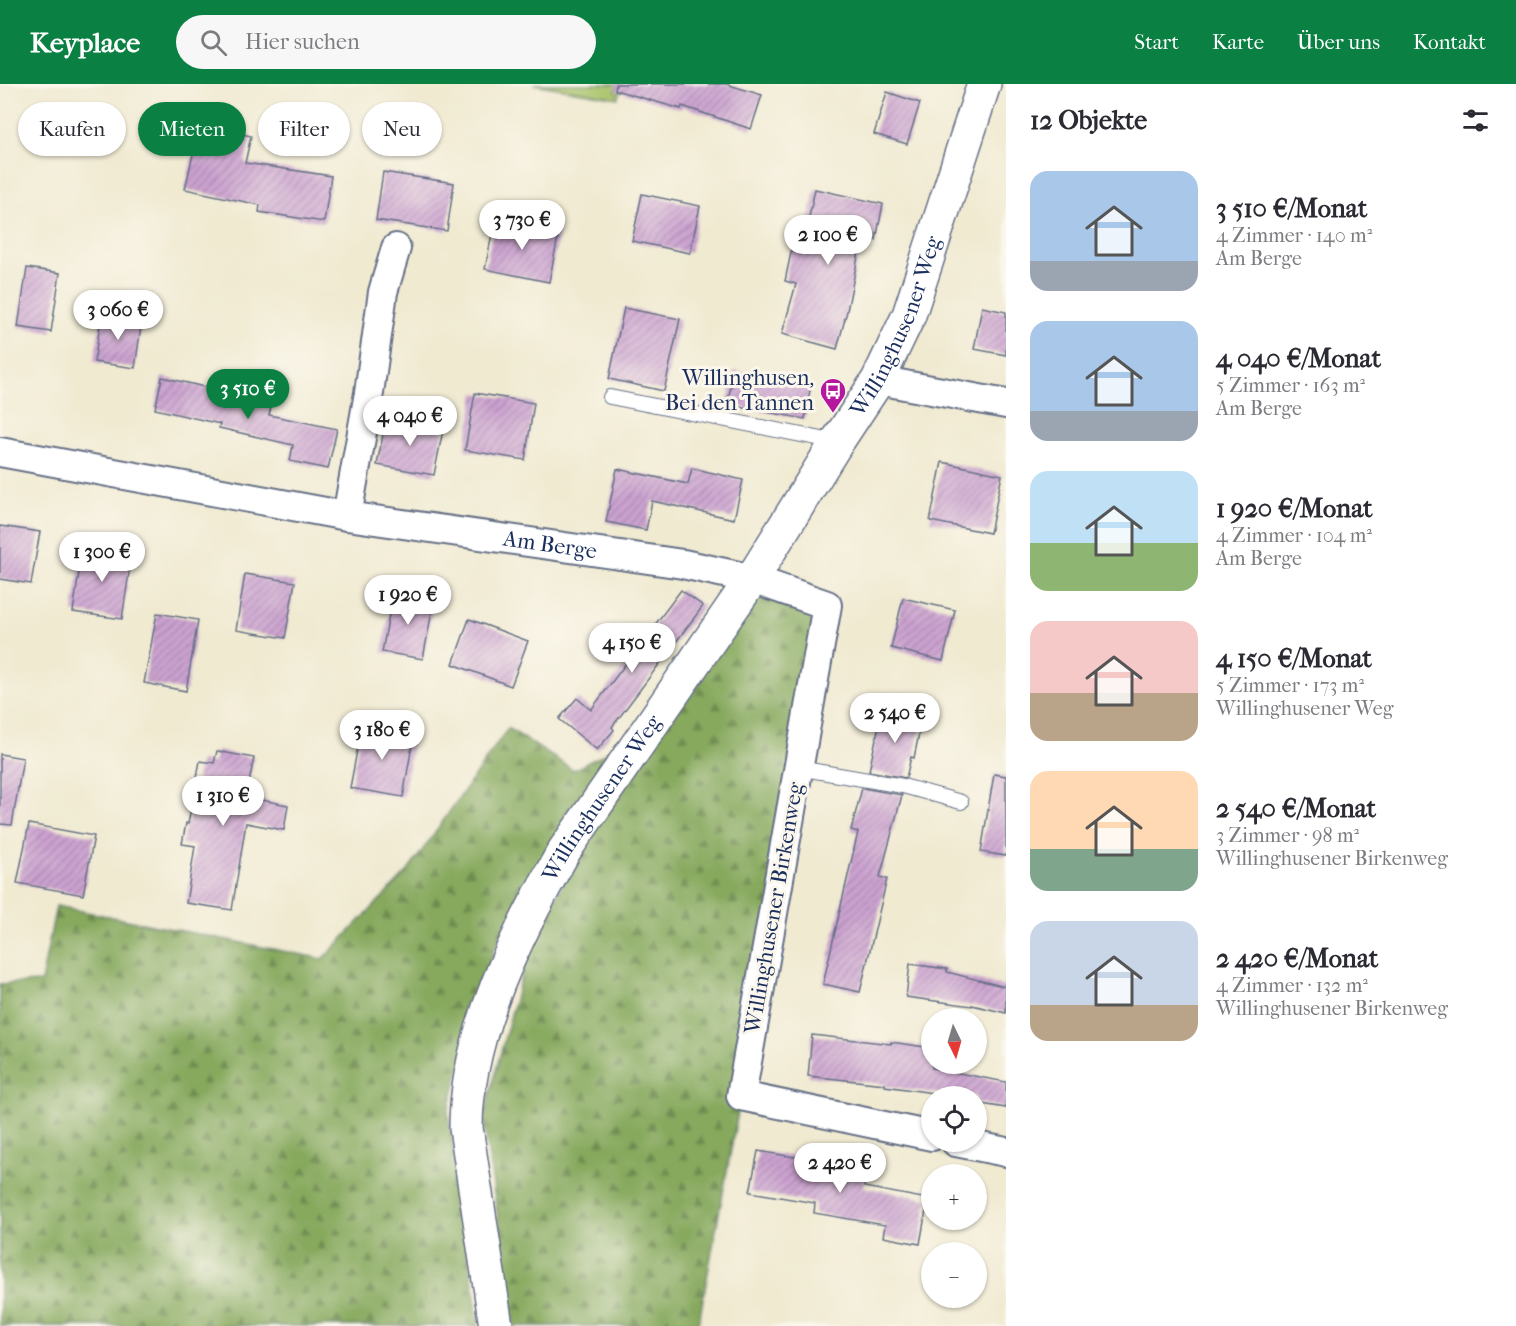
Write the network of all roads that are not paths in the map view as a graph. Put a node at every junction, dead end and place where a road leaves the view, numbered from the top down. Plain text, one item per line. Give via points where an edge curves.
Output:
1 (984, 84) edge
2 (396, 248) dead end
3 (878, 380) junction
4 (610, 397) dead end
5 (1006, 404) edge
6 (837, 442) junction
7 (0, 452) edge
8 (347, 516) junction
9 (752, 579) junction
10 (798, 768) junction
11 (961, 802) dead end
12 (921, 1134) edge
13 (987, 1148) edge
14 (1006, 1152) edge
15 (496, 1326) edge

1 - 3 street, Willinghusener Weg via 909,315
2 - 8 street via 383,292
3 - 5 street
3 - 6 street, Willinghusener Weg
4 - 6 lane
6 - 9 street, Willinghusener Weg
7 - 8 street, Am Berge
8 - 9 street, Am Berge via 683,564
9 - 10 street, Willinghusener Birkenweg via 827,605
9 - 15 street, Willinghusener Weg via 564,851 510,956 489,1010 473,1063 466,1128
10 - 11 lane via 903,786
10 - 12 street, Willinghusener Birkenweg via 741,1096
13 - 14 street

